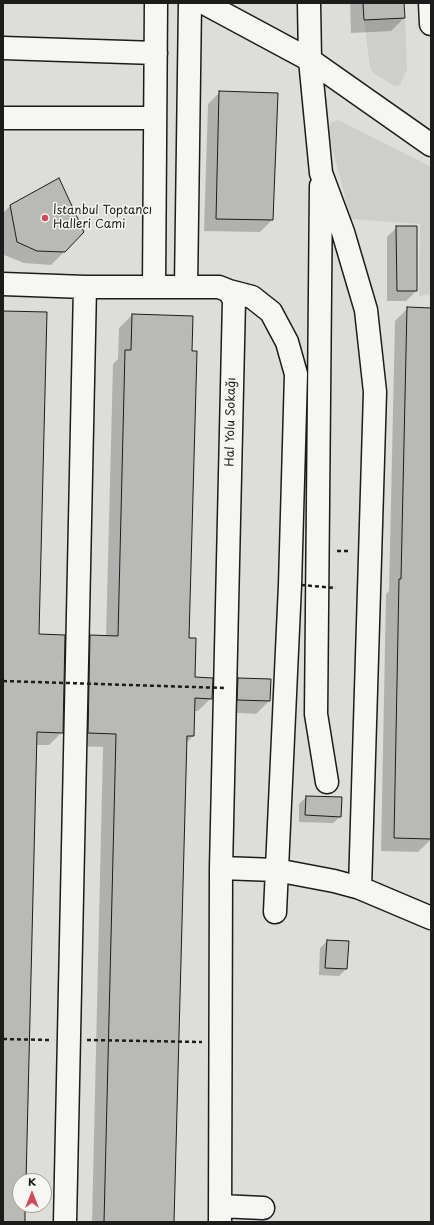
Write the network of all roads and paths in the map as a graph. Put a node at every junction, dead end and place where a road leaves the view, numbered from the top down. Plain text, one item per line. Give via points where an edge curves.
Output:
1 (156, 3) edge
2 (190, 3) edge
3 (204, 3) edge
4 (309, 3) edge
5 (430, 3) edge
6 (431, 24) edge
7 (3, 48) edge
8 (156, 53) junction
9 (310, 60) junction
10 (3, 118) edge
11 (155, 118) junction
12 (431, 145) edge
13 (321, 173) junction
14 (3, 284) edge
15 (85, 287) junction
16 (154, 287) junction
17 (186, 287) junction
18 (229, 291) junction
19 (301, 585) dead end
20 (336, 588) dead end
21 (3, 681) edge
22 (225, 688) junction
23 (327, 782) dead end
24 (221, 868) junction
25 (276, 870) junction
26 (360, 888) junction
27 (275, 912) dead end
28 (431, 918) edge
29 (3, 1039) edge
30 (57, 1040) dead end
31 (81, 1040) dead end
32 (220, 1042) junction
33 (263, 1208) dead end
34 (220, 1214) edge
35 (65, 1222) edge

1 - 8 lane
2 - 17 lane
3 - 9 lane
4 - 9 lane
5 - 6 lane
7 - 8 lane
8 - 11 lane
9 - 12 lane
9 - 13 lane
10 - 11 lane
11 - 16 lane
13 - 23 lane via 316,714
13 - 26 lane via 343,232 366,310 375,392
14 - 15 lane
15 - 16 lane
15 - 35 lane
16 - 17 lane
17 - 18 lane via 219,287
18 - 22 lane, Hal Yolu Sokağı via 234,300
18 - 25 lane via 252,297 271,312 287,342 296,374 290,585
19 - 20 path, bridge
21 - 22 path, bridge
22 - 24 lane, Hal Yolu Sokağı
24 - 25 lane
24 - 32 lane, Hal Yolu Sokağı
25 - 26 lane
25 - 27 lane
26 - 28 lane
29 - 30 path
31 - 32 path
32 - 34 lane, Hal Yolu Sokağı
33 - 34 lane

